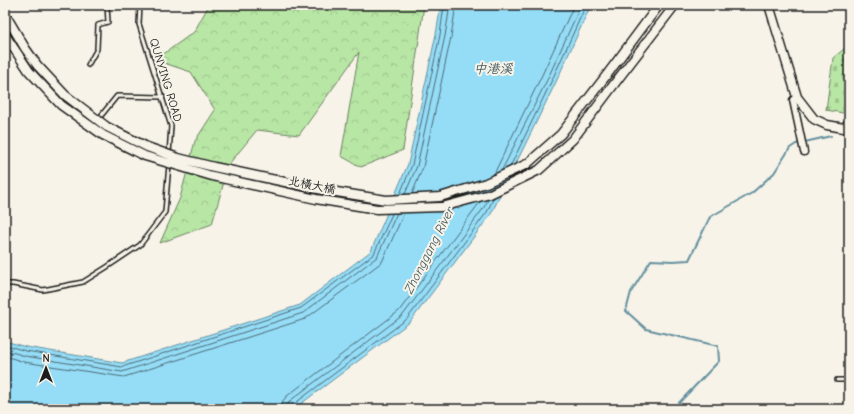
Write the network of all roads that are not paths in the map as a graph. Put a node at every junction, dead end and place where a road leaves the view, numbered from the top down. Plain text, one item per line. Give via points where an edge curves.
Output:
1 (107, 5) edge
2 (140, 5) edge
3 (659, 5) edge
4 (674, 5) edge
5 (769, 5) edge
6 (5, 14) edge
7 (5, 35) edge
8 (88, 64) dead end
9 (162, 97) junction
10 (797, 97) junction
11 (100, 117) dead end
12 (849, 120) edge
13 (846, 129) edge
14 (803, 150) dead end
15 (5, 284) edge
16 (837, 380) dead end
17 (849, 380) edge

1 - 8 lane via 108,22 98,24 97,49
2 - 9 lane, QUNYING ROAD via 139,24
3 - 6 main road, 北橫大橋, bridge via 560,134 527,164 486,183 440,198 386,200 318,189 178,158 147,147 106,127 65,95 37,65
4 - 7 main road, 北橫大橋, bridge via 573,139 539,170 490,194 442,207 377,209 316,199 212,176 145,156 103,135 61,105 29,71
5 - 10 main road
9 - 11 lane via 118,96
9 - 15 lane, QUNYING ROAD via 171,126 165,212 140,245 83,282 43,290
10 - 13 main road via 814,119 826,125
10 - 14 street via 793,100
12 - 13 lane via 844,124
16 - 17 lane

